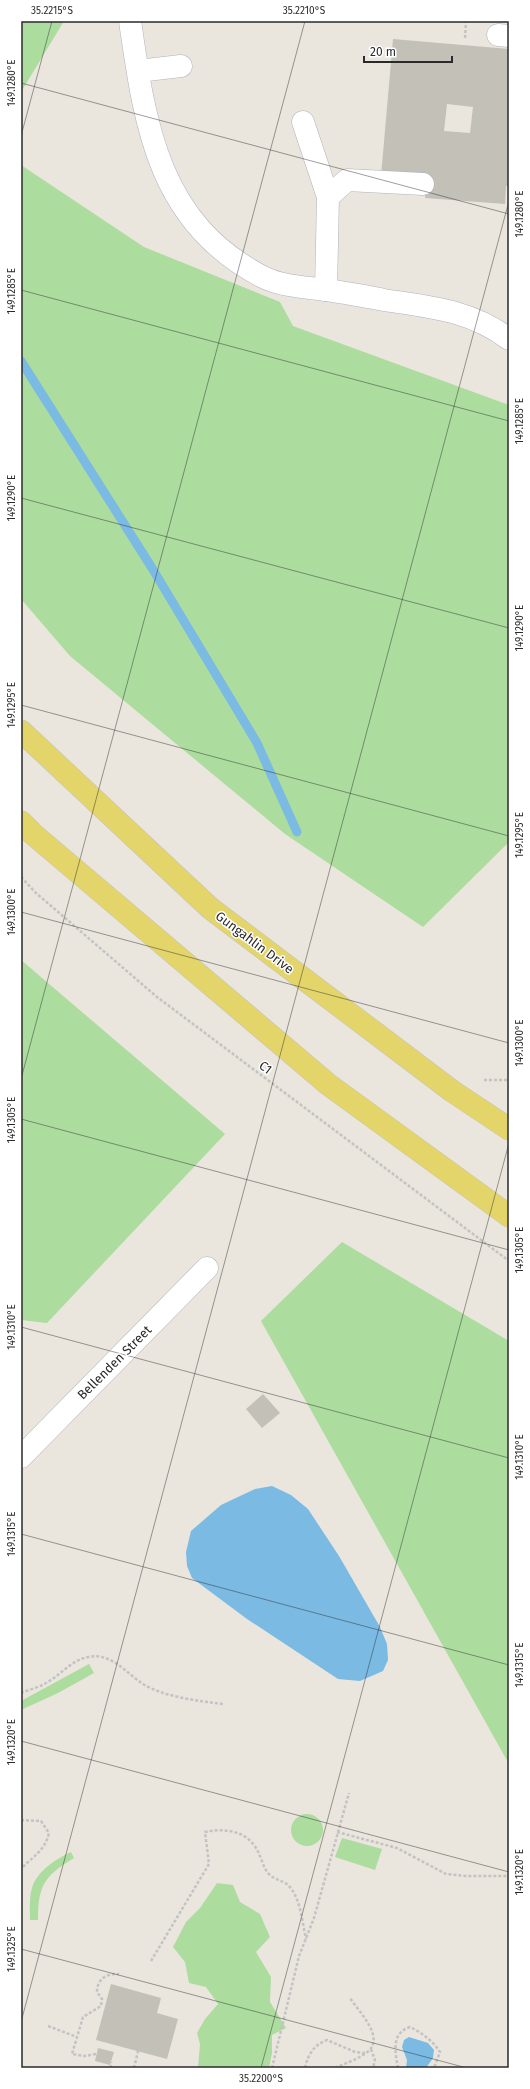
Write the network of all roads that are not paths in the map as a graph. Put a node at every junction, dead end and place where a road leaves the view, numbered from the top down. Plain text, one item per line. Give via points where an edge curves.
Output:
1 (130, 21) edge
2 (181, 66) dead end
3 (138, 71) junction
4 (303, 122) dead end
5 (422, 184) dead end
6 (328, 197) junction
7 (326, 290) junction
8 (509, 339) edge
9 (21, 731) edge
10 (21, 822) edge
11 (509, 1129) edge
12 (509, 1216) edge
13 (207, 1268) dead end
14 (21, 1457) edge

1 - 3 street
2 - 3 street
3 - 7 street via 149,130 171,189 192,220 222,250 263,277 297,287
4 - 6 street
5 - 6 street via 347,180
6 - 7 street
7 - 8 street via 442,309 474,318
9 - 11 main road, Gungahlin Drive via 210,908 452,1091
10 - 12 main road via 329,1085
13 - 14 street, Bellenden Street

